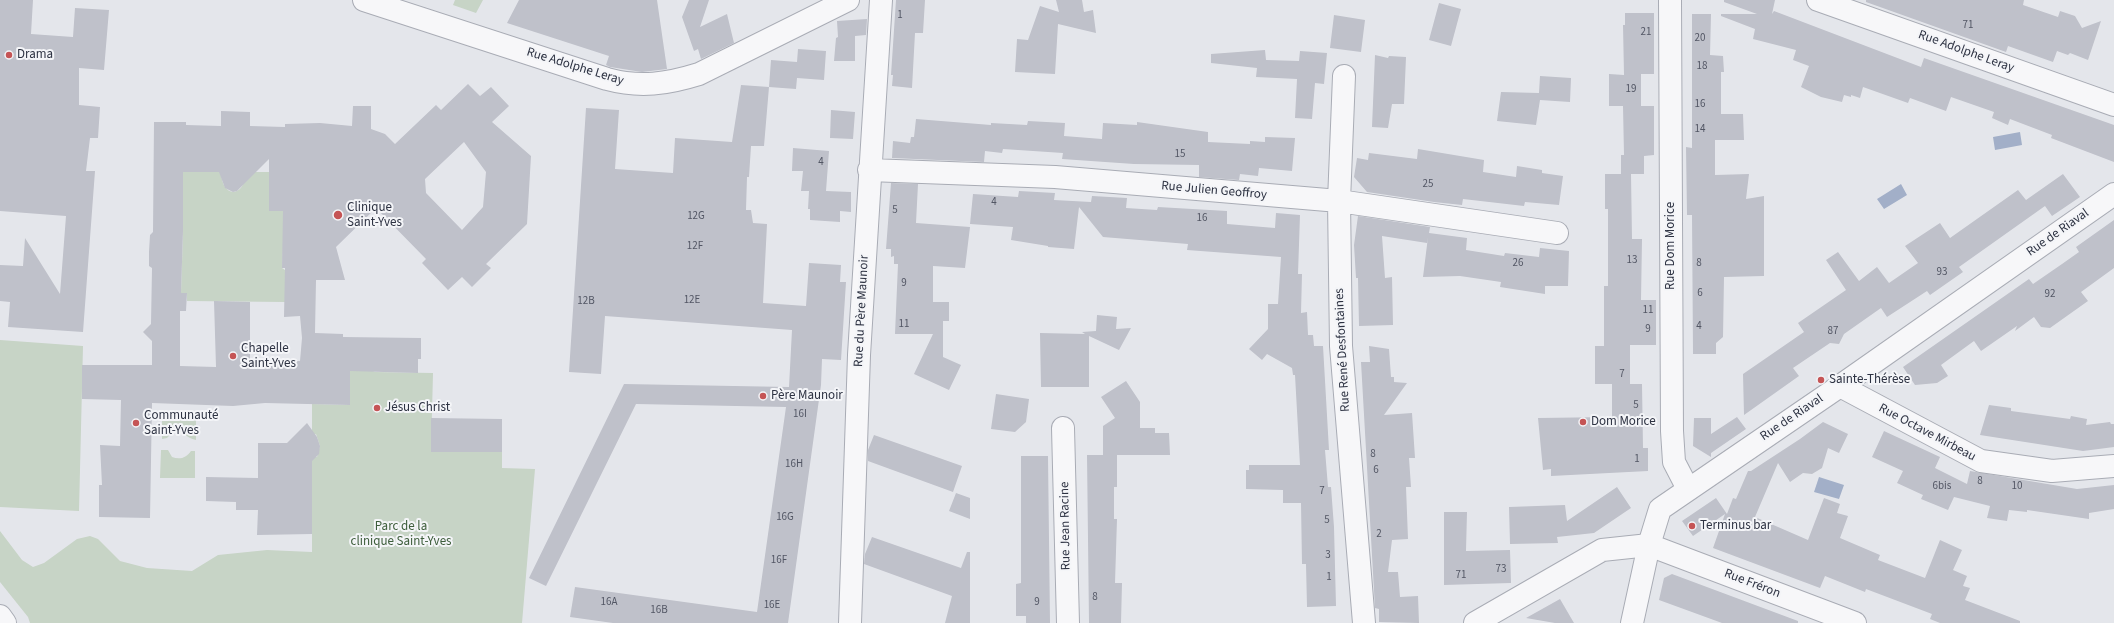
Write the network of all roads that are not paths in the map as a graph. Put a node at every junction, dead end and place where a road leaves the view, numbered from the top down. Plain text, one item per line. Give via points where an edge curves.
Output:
1 (364, 0) edge
2 (848, 0) edge
3 (882, 0) edge
4 (1670, 0) edge
5 (1818, 0) edge
6 (1344, 76) dead end
7 (2114, 105) edge
8 (869, 170) junction
9 (2114, 194) edge
10 (1339, 201) junction
11 (1557, 233) dead end
12 (1840, 386) junction
13 (1063, 428) dead end
14 (2114, 466) edge
15 (1688, 489) junction
16 (1649, 545) junction
17 (0, 616) edge
18 (5, 623) edge
19 (850, 623) edge
20 (1068, 623) edge
21 (1364, 623) edge
22 (1475, 623) edge
23 (1632, 623) edge
24 (1855, 623) edge

1 - 2 street, Rue Adolphe Leray via 607,79 646,85 675,82 699,74
3 - 8 street, Rue du Père Maunoir
4 - 15 street, Rue Dom Morice via 1672,430 1674,462
5 - 7 street, Rue Adolphe Leray
6 - 10 street, Rue René Desfontaines
8 - 10 street, Rue Julien Geoffroy via 1055,177
8 - 19 street, Rue du Père Maunoir via 859,355
9 - 12 street, Rue de Riaval
10 - 11 street, Rue Julien Geoffroy
10 - 21 street, Rue René Desfontaines via 1341,346
12 - 14 street, Rue Octave Mirbeau via 1981,461 2052,471
12 - 15 street, Rue de Riaval
13 - 20 street, Rue Jean Racine
15 - 16 street, Rue de Riaval via 1660,509
16 - 22 street via 1602,550
16 - 23 street, Rue de Riaval
16 - 24 street, Rue Fréron
17 - 18 street

